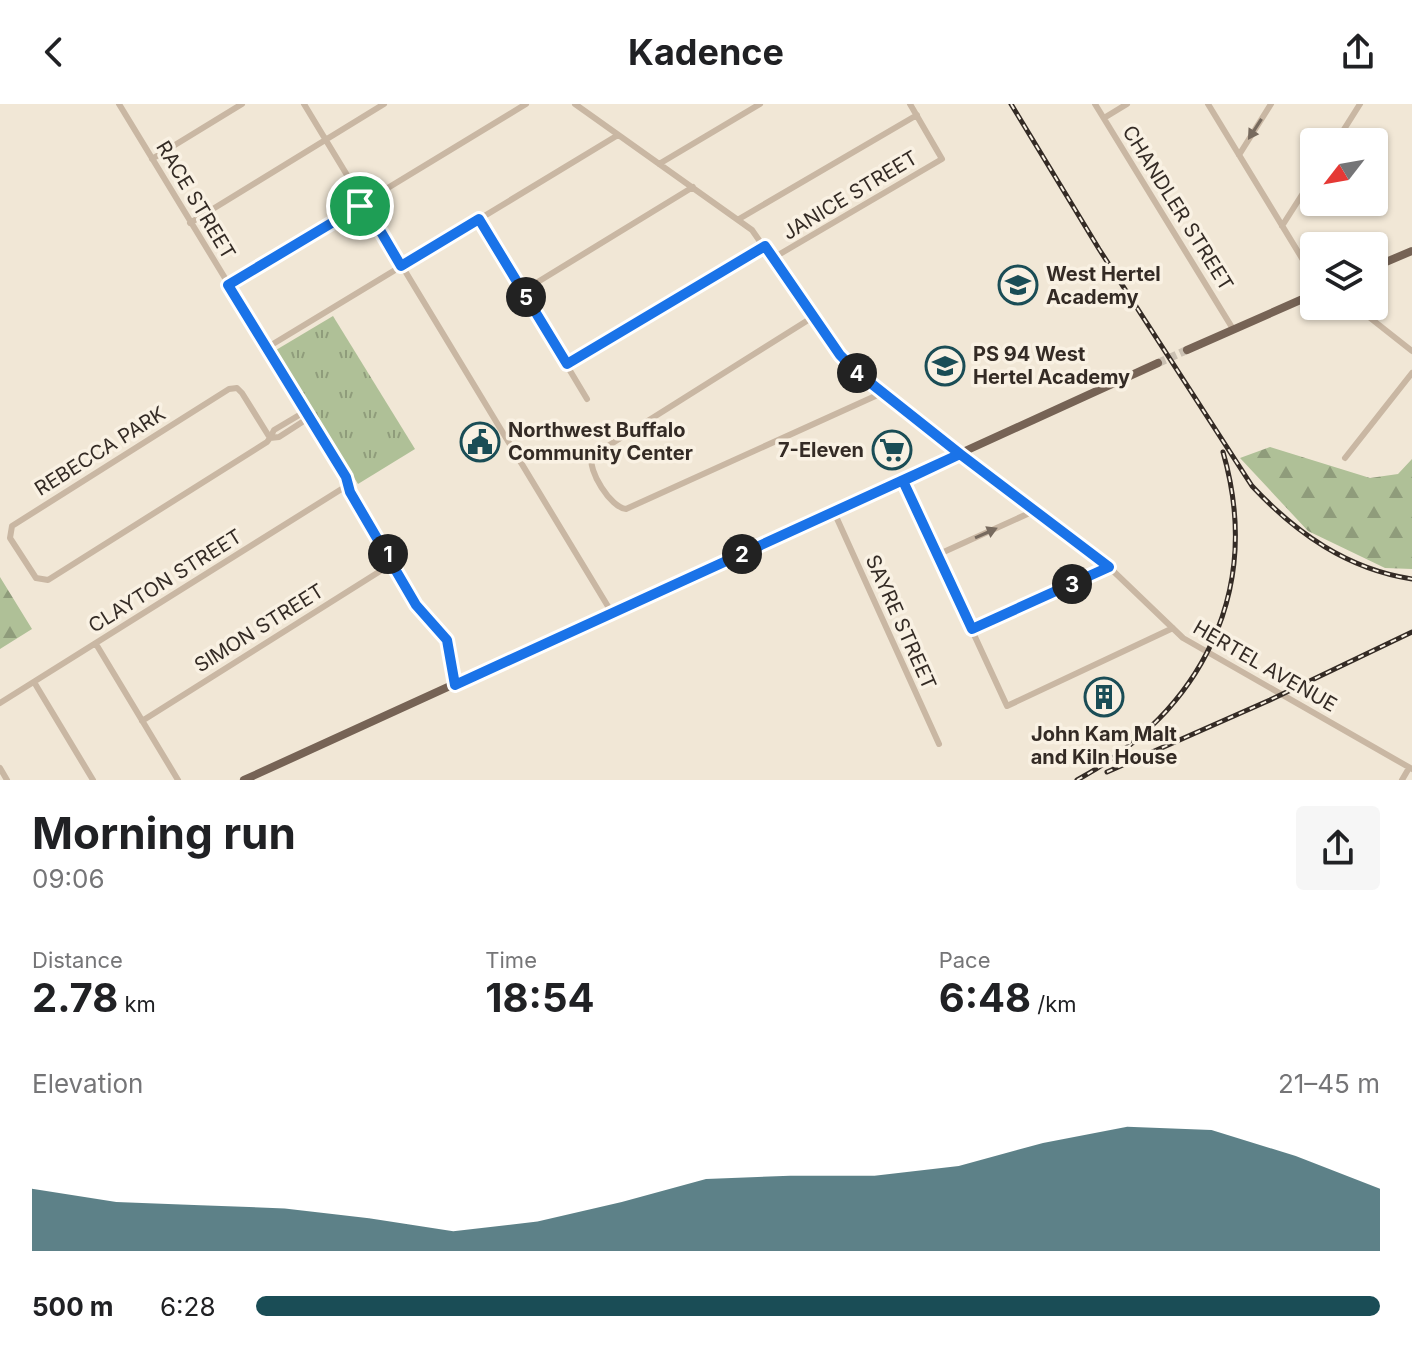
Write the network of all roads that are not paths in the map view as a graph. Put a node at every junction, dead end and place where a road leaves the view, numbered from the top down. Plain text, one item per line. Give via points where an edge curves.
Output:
1 (119, 104) edge
2 (242, 104) edge
3 (304, 104) edge
4 (384, 104) edge
5 (526, 104) edge
6 (575, 104) edge
7 (760, 104) edge
8 (910, 104) edge
9 (1095, 104) edge
10 (1127, 104) edge
11 (1208, 104) edge
12 (1271, 104) edge
13 (1360, 104) edge
14 (917, 115) junction
15 (1104, 118) junction
16 (1345, 128) edge
17 (618, 135) junction
18 (325, 140) junction
19 (1239, 155) junction
20 (152, 159) junction
21 (659, 164) junction
22 (693, 187) junction
23 (1300, 198) edge
24 (364, 203) junction
25 (479, 219) junction
26 (739, 219) junction
27 (190, 223) junction
28 (1282, 226) junction
29 (765, 246) junction
30 (1410, 253) edge
31 (1300, 255) edge
32 (773, 258) junction
33 (1388, 262) edge
34 (401, 266) junction
35 (228, 285) junction
36 (523, 291) junction
37 (1300, 300) edge
38 (813, 317) junction
39 (1373, 320) edge
40 (1233, 329) junction
41 (268, 347) junction
42 (1187, 350) tunnel mouth
43 (1412, 351) edge
44 (1158, 363) tunnel mouth
45 (567, 364) junction
46 (1412, 373) edge
47 (882, 393) junction
48 (587, 399) dead end
49 (308, 414) junction
50 (270, 438) junction
51 (960, 454) junction
52 (1345, 458) dead end
53 (903, 481) junction
54 (348, 485) junction
55 (1034, 511) junction
56 (834, 512) junction
57 (937, 555) junction
58 (393, 563) junction
59 (1109, 567) junction
60 (612, 613) junction
61 (1173, 628) junction
62 (972, 629) junction
63 (96, 644) junction
64 (34, 682) junction
65 (455, 685) junction
66 (0, 703) edge
67 (142, 721) junction
68 (939, 744) dead end
69 (0, 768) edge
70 (1410, 768) edge
71 (7, 780) edge
72 (93, 780) edge
73 (178, 780) edge
74 (244, 780) edge
75 (1402, 780) edge

1 - 20 street, RACE STREET
2 - 20 street
3 - 18 street
4 - 18 street
5 - 24 street
6 - 17 street, HERTEL AVENUE
7 - 21 street
8 - 14 street
9 - 15 street, CHANDLER STREET
10 - 15 street
11 - 19 street
12 -> 19 street
13 - 16 street
14 - 26 street
14 - 32 street, JANICE STREET via 942,159
15 - 40 street, CHANDLER STREET
17 - 21 street, HERTEL AVENUE
17 - 25 street
18 - 24 street
18 - 27 street
19 - 28 street
20 - 27 street, RACE STREET
21 - 22 street, HERTEL AVENUE
22 - 26 street, HERTEL AVENUE
22 - 36 street
23 - 28 street
24 - 34 street
24 - 35 street
25 - 34 street
25 - 36 street
26 - 29 street, HERTEL AVENUE
27 - 35 street, RACE STREET
28 - 31 street
29 - 32 street, HERTEL AVENUE
29 - 45 street
30 - 33 main road
32 - 38 street, HERTEL AVENUE
34 - 41 street
34 - 60 street
35 - 41 street, RACE STREET
36 - 45 street
37 - 40 main road
38 - 47 street, HERTEL AVENUE via 840,355
38 - 47 street via 594,454 591,468 613,504 626,509
39 - 43 street
40 - 42 main road
41 - 49 street, RACE STREET
44 - 51 main road
45 - 48 street
46 - 52 street
47 - 51 street, HERTEL AVENUE
49 - 50 street, REBECCA PARK via 274,430
49 - 54 street, RACE STREET
50 - 50 street, REBECCA PARK via 48,580 36,578 10,538 14,524 229,389 242,393
51 - 53 main road
51 - 55 street, HERTEL AVENUE
53 - 56 main road
53 - 57 street
54 - 58 street, RACE STREET
54 - 63 street, CLAYTON STREET
57 -> 55 street
55 - 59 street, HERTEL AVENUE
56 - 60 main road
56 - 68 street, SAYRE STREET
57 - 62 street
58 - 65 street, RACE STREET via 416,605 447,640
58 - 67 street, SIMON STREET
59 - 61 street, HERTEL AVENUE
59 - 62 street
60 - 65 main road
61 - 62 street via 1007,706
61 - 70 street, HERTEL AVENUE via 1203,651
63 - 64 street, CLAYTON STREET
63 - 67 street
64 - 66 street, CLAYTON STREET
64 - 72 street
65 - 74 main road
67 - 73 street
69 - 71 street
70 - 75 street

